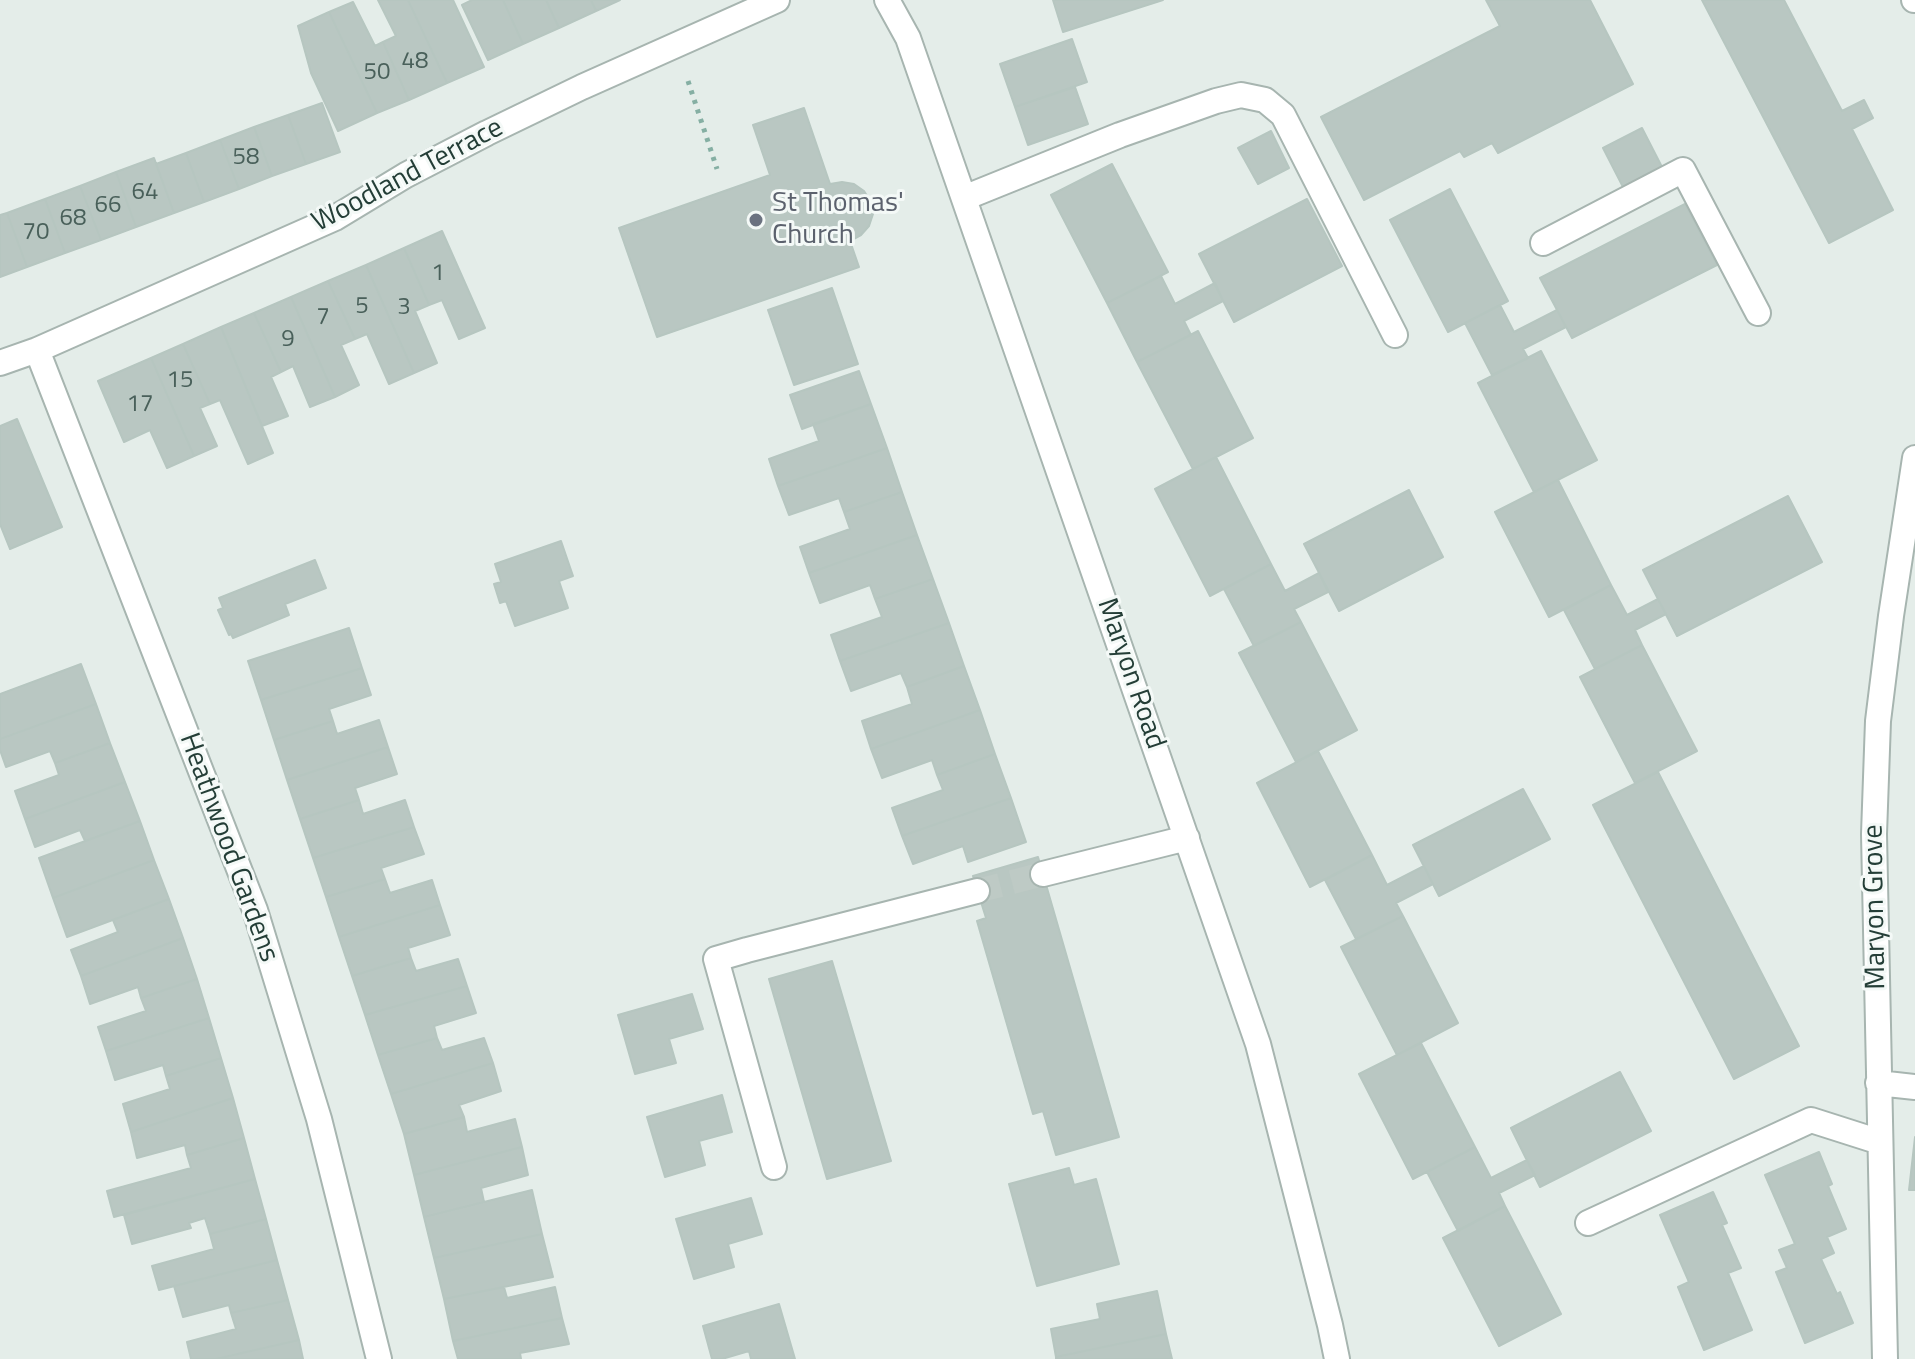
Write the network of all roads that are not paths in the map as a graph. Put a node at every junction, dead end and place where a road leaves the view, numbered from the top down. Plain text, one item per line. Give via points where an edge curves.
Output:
1 (777, 0) edge
2 (887, 0) edge
3 (964, 198) junction
4 (1543, 243) dead end
5 (1758, 313) dead end
6 (1395, 335) dead end
7 (37, 350) junction
8 (0, 363) edge
9 (1915, 458) edge
10 (1187, 838) junction
11 (1043, 874) tunnel mouth
12 (977, 891) tunnel mouth
13 (1878, 1083) junction
14 (1915, 1087) edge
15 (1880, 1142) junction
16 (774, 1167) dead end
17 (1588, 1223) dead end
18 (379, 1359) edge
19 (1337, 1359) edge
20 (1885, 1359) edge

1 - 7 street, Woodland Terrace via 487,133 335,218
2 - 3 street, Maryon Road via 908,38
3 - 6 street via 1216,101 1241,95 1265,100 1283,115
3 - 10 street, Maryon Road
4 - 5 street via 1683,170
7 - 8 street, Woodland Terrace
7 - 18 street, Heathwood Gardens via 255,910 319,1119
9 - 13 street, Maryon Grove via 1878,721
10 - 11 street
10 - 19 street, Maryon Road via 1258,1044
12 - 16 street via 716,959
13 - 14 street
13 - 15 street, Maryon Grove
15 - 17 street via 1811,1120
15 - 20 street, Maryon Grove

